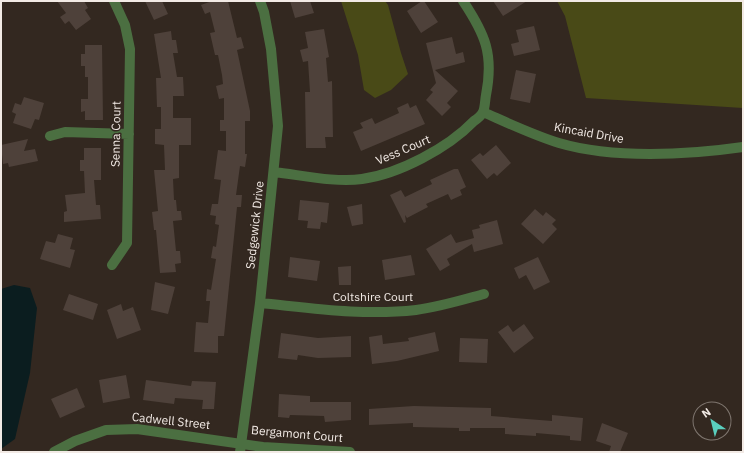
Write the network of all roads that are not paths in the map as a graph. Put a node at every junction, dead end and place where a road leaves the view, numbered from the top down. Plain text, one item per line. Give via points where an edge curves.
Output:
1 (114, 1) edge
2 (260, 1) edge
3 (463, 1) edge
4 (483, 112) junction
5 (128, 134) junction
6 (50, 136) dead end
7 (743, 147) edge
8 (274, 172) junction
9 (112, 266) dead end
10 (484, 294) dead end
11 (260, 303) junction
12 (240, 447) edge
13 (54, 452) edge
14 (350, 452) edge

1 - 5 street, Senna Court via 125,25 130,48
2 - 8 street, Sedgewick Drive via 275,82 278,126
3 - 4 street via 479,27 490,62
4 - 7 street, Kincaid Drive via 560,143 615,153 705,153
4 - 8 street, Vess Court via 445,146 377,176 354,180
5 - 6 street via 66,132
5 - 9 street, Senna Court via 127,242
8 - 11 street, Sedgewick Drive
10 - 11 street, Coltshire Court via 438,307 391,312 344,312
11 - 12 street, Sedgewick Drive
12 - 13 street, Cadwell Street via 137,429 106,430
12 - 14 street, Bergamont Court

